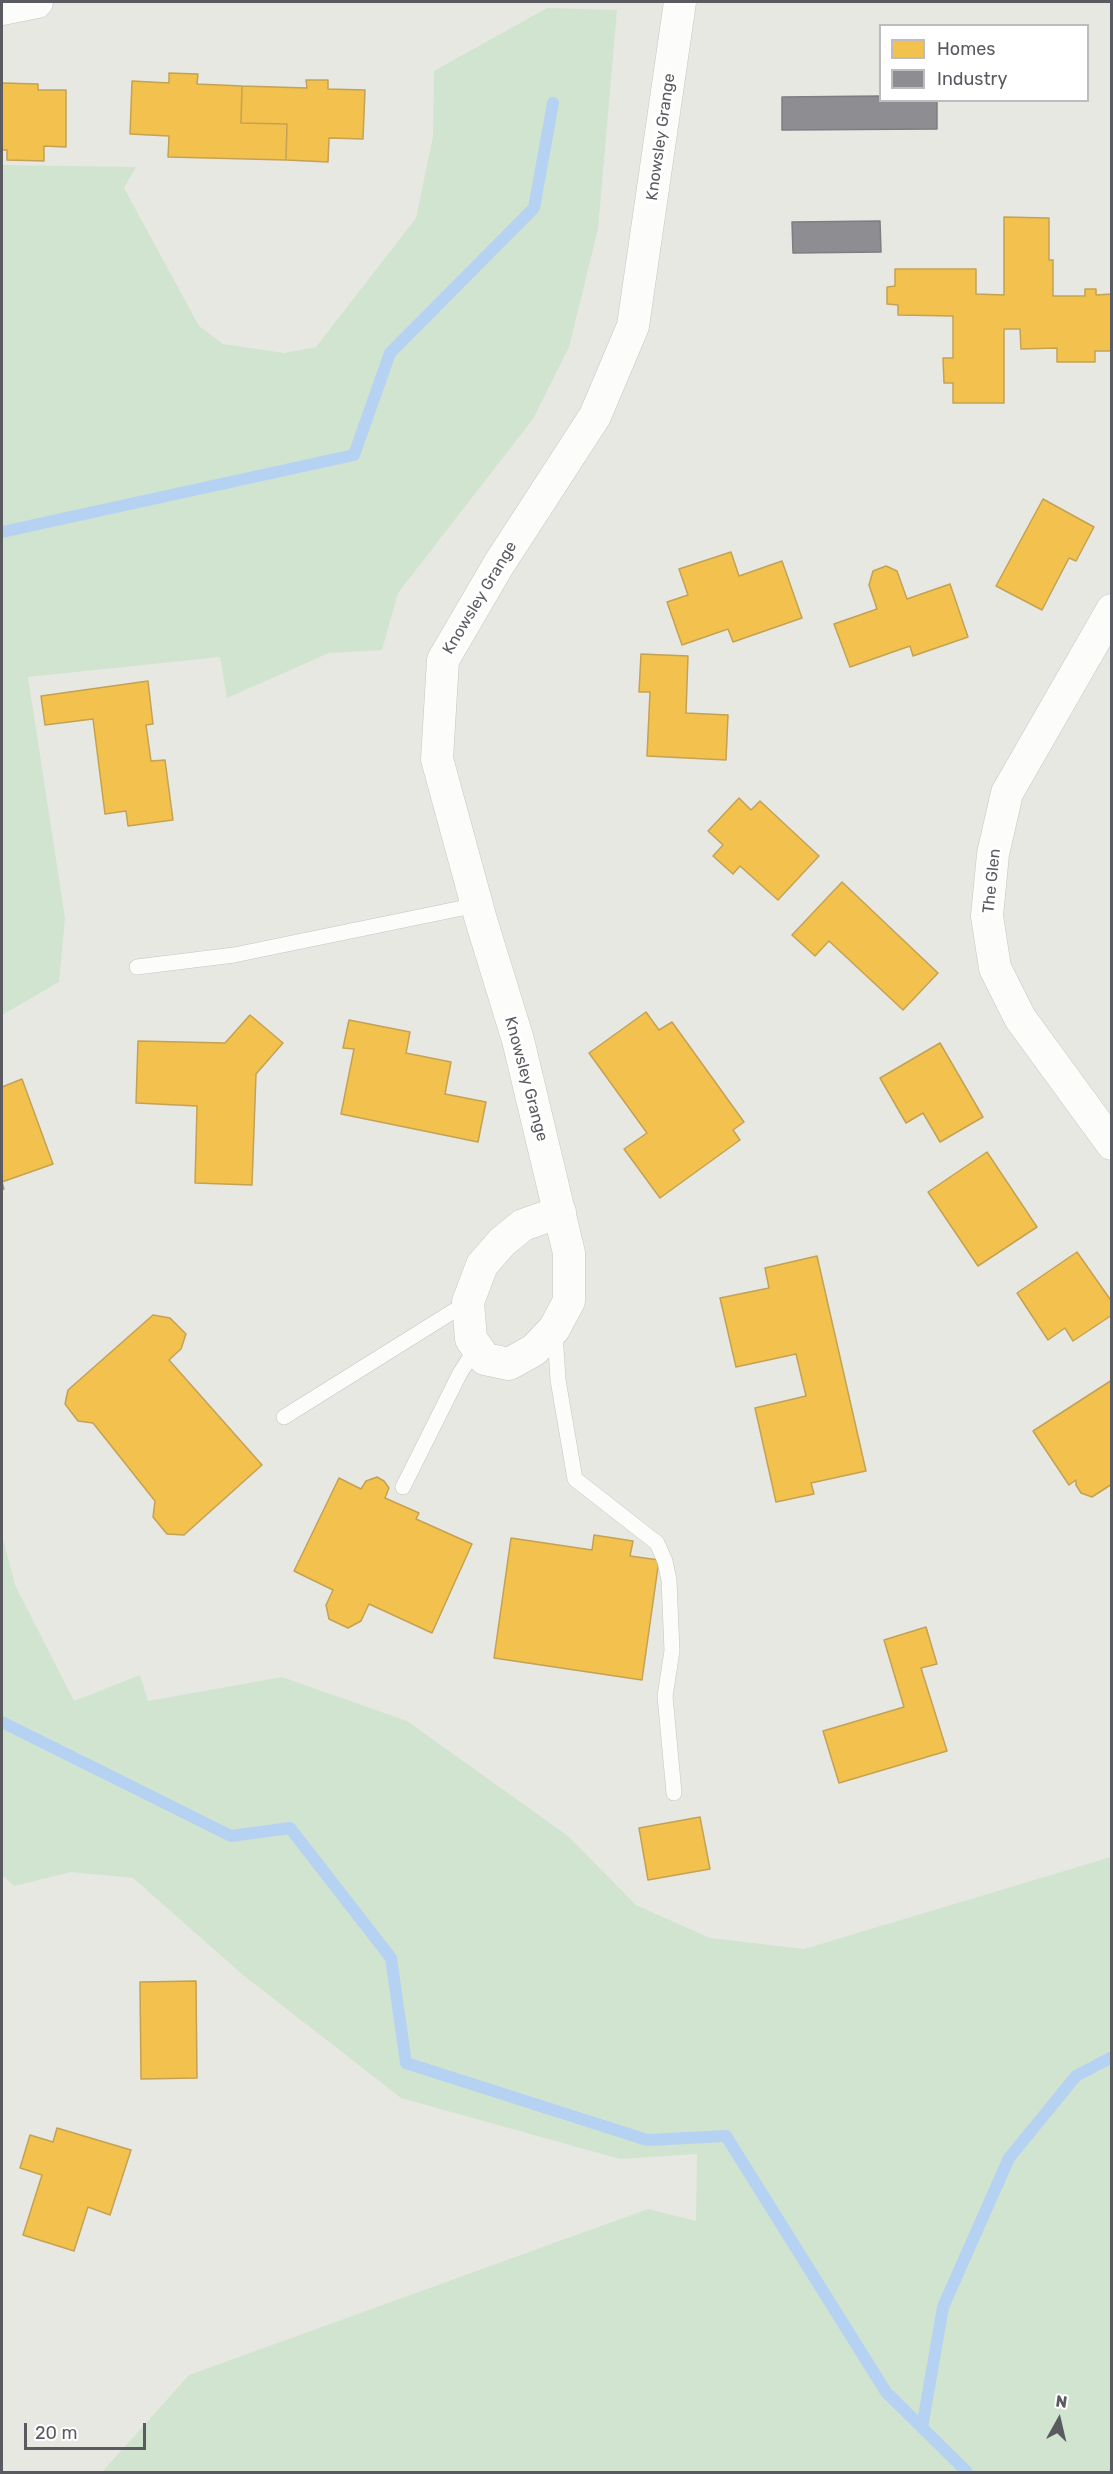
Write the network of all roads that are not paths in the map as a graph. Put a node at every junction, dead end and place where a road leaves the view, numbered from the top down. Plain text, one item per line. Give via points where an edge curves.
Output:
1 (37, 2) edge
2 (680, 2) edge
3 (2, 9) edge
4 (1112, 610) edge
5 (477, 906) junction
6 (136, 967) dead end
7 (1112, 1144) edge
8 (560, 1212) junction
9 (468, 1302) junction
10 (554, 1329) junction
11 (477, 1347) junction
12 (284, 1417) dead end
13 (403, 1487) dead end
14 (674, 1792) dead end

1 - 3 street
2 - 5 street, Knowsley Grange via 633,326 595,416 499,564 443,660 437,759
4 - 7 street, The Glen via 1007,793 993,854 987,916 995,968 1020,1018
5 - 6 lane via 234,956
5 - 8 street, Knowsley Grange via 518,1040
8 - 9 street via 523,1225 502,1242 482,1265
8 - 10 street, Knowsley Grange via 569,1253 569,1301
9 - 11 street via 471,1339
9 - 12 lane
10 - 11 street, Knowsley Grange via 534,1350 509,1364 485,1359
10 - 14 lane via 558,1380 575,1479 657,1543 665,1561 672,1651 664,1696
11 - 13 lane

